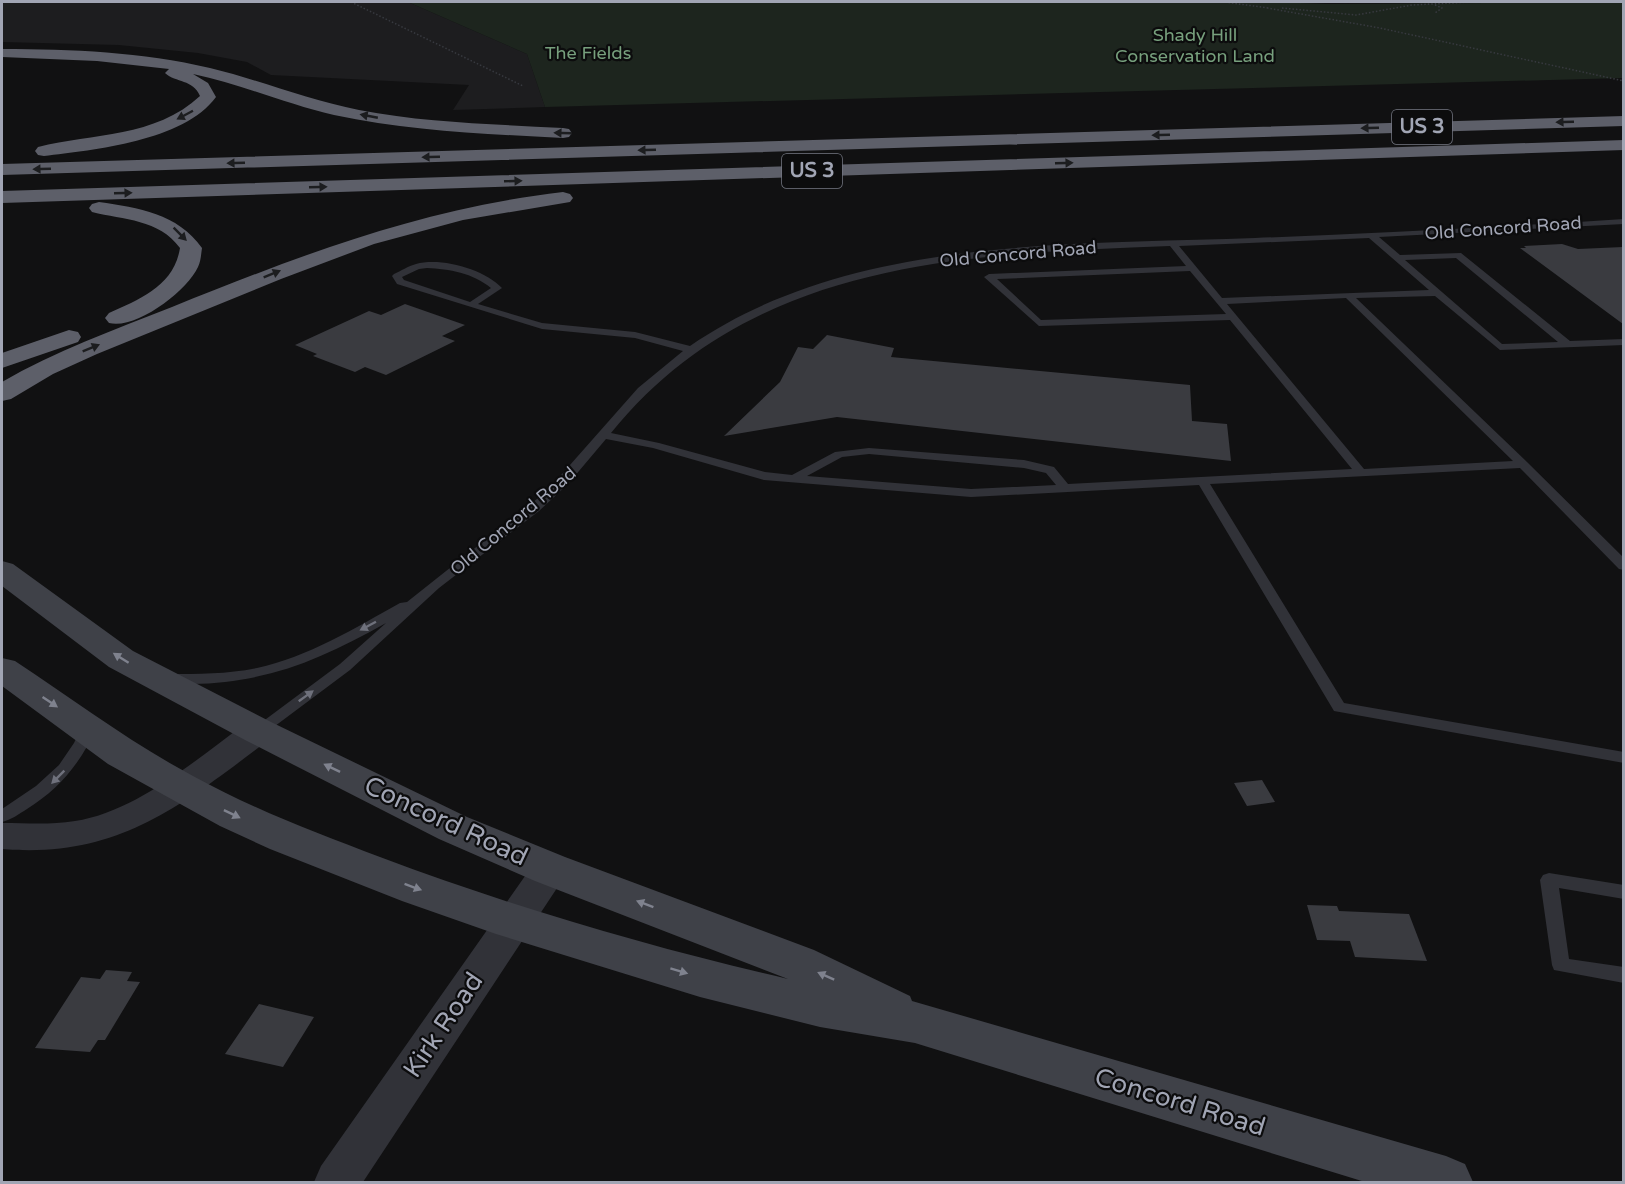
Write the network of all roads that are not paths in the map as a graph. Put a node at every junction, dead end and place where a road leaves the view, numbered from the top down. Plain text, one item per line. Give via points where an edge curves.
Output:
1 (2, 53) edge
2 (2, 58) edge
3 (1623, 121) edge
4 (575, 134) dead end
5 (610, 135) dead end
6 (1042, 138) junction
7 (1623, 145) edge
8 (13, 153) edge
9 (1036, 164) junction
10 (2, 170) edge
11 (2, 197) edge
12 (2, 203) edge
13 (1623, 221) edge
14 (1372, 236) junction
15 (1173, 244) junction
16 (1398, 258) junction
17 (1193, 268) junction
18 (1438, 293) junction
19 (1348, 295) junction
20 (1220, 301) junction
21 (471, 305) junction
22 (1233, 317) junction
23 (1623, 342) edge
24 (1567, 344) junction
25 (692, 350) junction
26 (53, 364) junction
27 (3, 365) edge
28 (2, 393) edge
29 (604, 435) junction
30 (1523, 464) junction
31 (1361, 473) junction
32 (794, 479) junction
33 (1203, 482) junction
34 (1065, 489) junction
35 (1623, 566) edge
36 (2, 571) edge
37 (420, 598) junction
38 (2, 669) edge
39 (157, 679) junction
40 (88, 728) junction
41 (258, 731) junction
42 (1623, 758) edge
43 (180, 787) junction
44 (2, 816) edge
45 (2, 836) edge
46 (550, 868) junction
47 (1623, 892) edge
48 (512, 921) junction
49 (1623, 975) edge
50 (915, 1022) junction
51 (337, 1182) edge
52 (1446, 1182) edge

4 -> 1 highway via 381,119 330,109 193,69 107,58
2 -> 8 highway via 170,72 205,87 208,97 201,107 149,131 105,142
3 -> 6 highway, US 3
5 - 6 highway
6 -> 10 highway, US 3
9 -> 7 highway, US 3
11 -> 9 highway, US 3
26 -> 9 highway via 332,250 461,213 597,195
12 -> 27 highway via 93,207 140,215 183,233 191,248 187,267 156,297 104,324
13 - 14 lane, Old Concord Road
14 - 15 lane, Old Concord Road
14 - 16 lane
15 - 17 lane
15 - 25 lane, Old Concord Road via 983,253 903,266 779,303 739,321
16 - 18 lane
16 - 24 lane via 1458,255
17 - 20 lane
17 - 22 lane via 989,277 1039,323
18 - 19 lane
18 - 24 lane via 1500,347
19 - 20 lane
19 - 30 lane
20 - 22 lane
21 - 21 lane via 497,288 490,280 439,264 419,266 397,276 400,282
21 - 25 lane via 535,325 649,338
22 - 31 lane
23 - 24 lane
25 - 29 lane, Old Concord Road via 641,392
26 - 27 highway
26 - 28 highway
29 - 32 lane via 744,471
29 - 37 lane, Old Concord Road via 551,494
30 - 31 lane
30 - 35 lane
31 - 33 lane
32 - 34 lane via 971,492
32 - 34 lane via 839,454 869,451 1024,464 1050,470
33 - 34 lane
33 - 42 lane via 1338,707
39 -> 36 main road, Concord Road via 92,639
37 -> 39 lane, Old Concord Road via 288,664 225,678
41 -> 37 lane, Old Concord Road via 359,656
38 -> 40 main road, Concord Road
39 - 41 main road, Concord Road
40 - 43 main road, Concord Road via 122,754
40 -> 44 lane via 69,766 26,803
41 - 43 street, Old Concord Road
46 -> 41 main road, Concord Road via 453,828
43 - 45 street, Old Concord Road via 146,810 93,832 63,837
43 -> 48 main road, Concord Road via 348,864
46 - 48 street, Kirk Road
50 -> 46 main road, Concord Road via 798,963
47 - 49 lane via 1549,880 1561,965
48 -> 50 main road, Concord Road via 764,994
48 - 51 street, Kirk Road
50 - 52 main road, Concord Road

